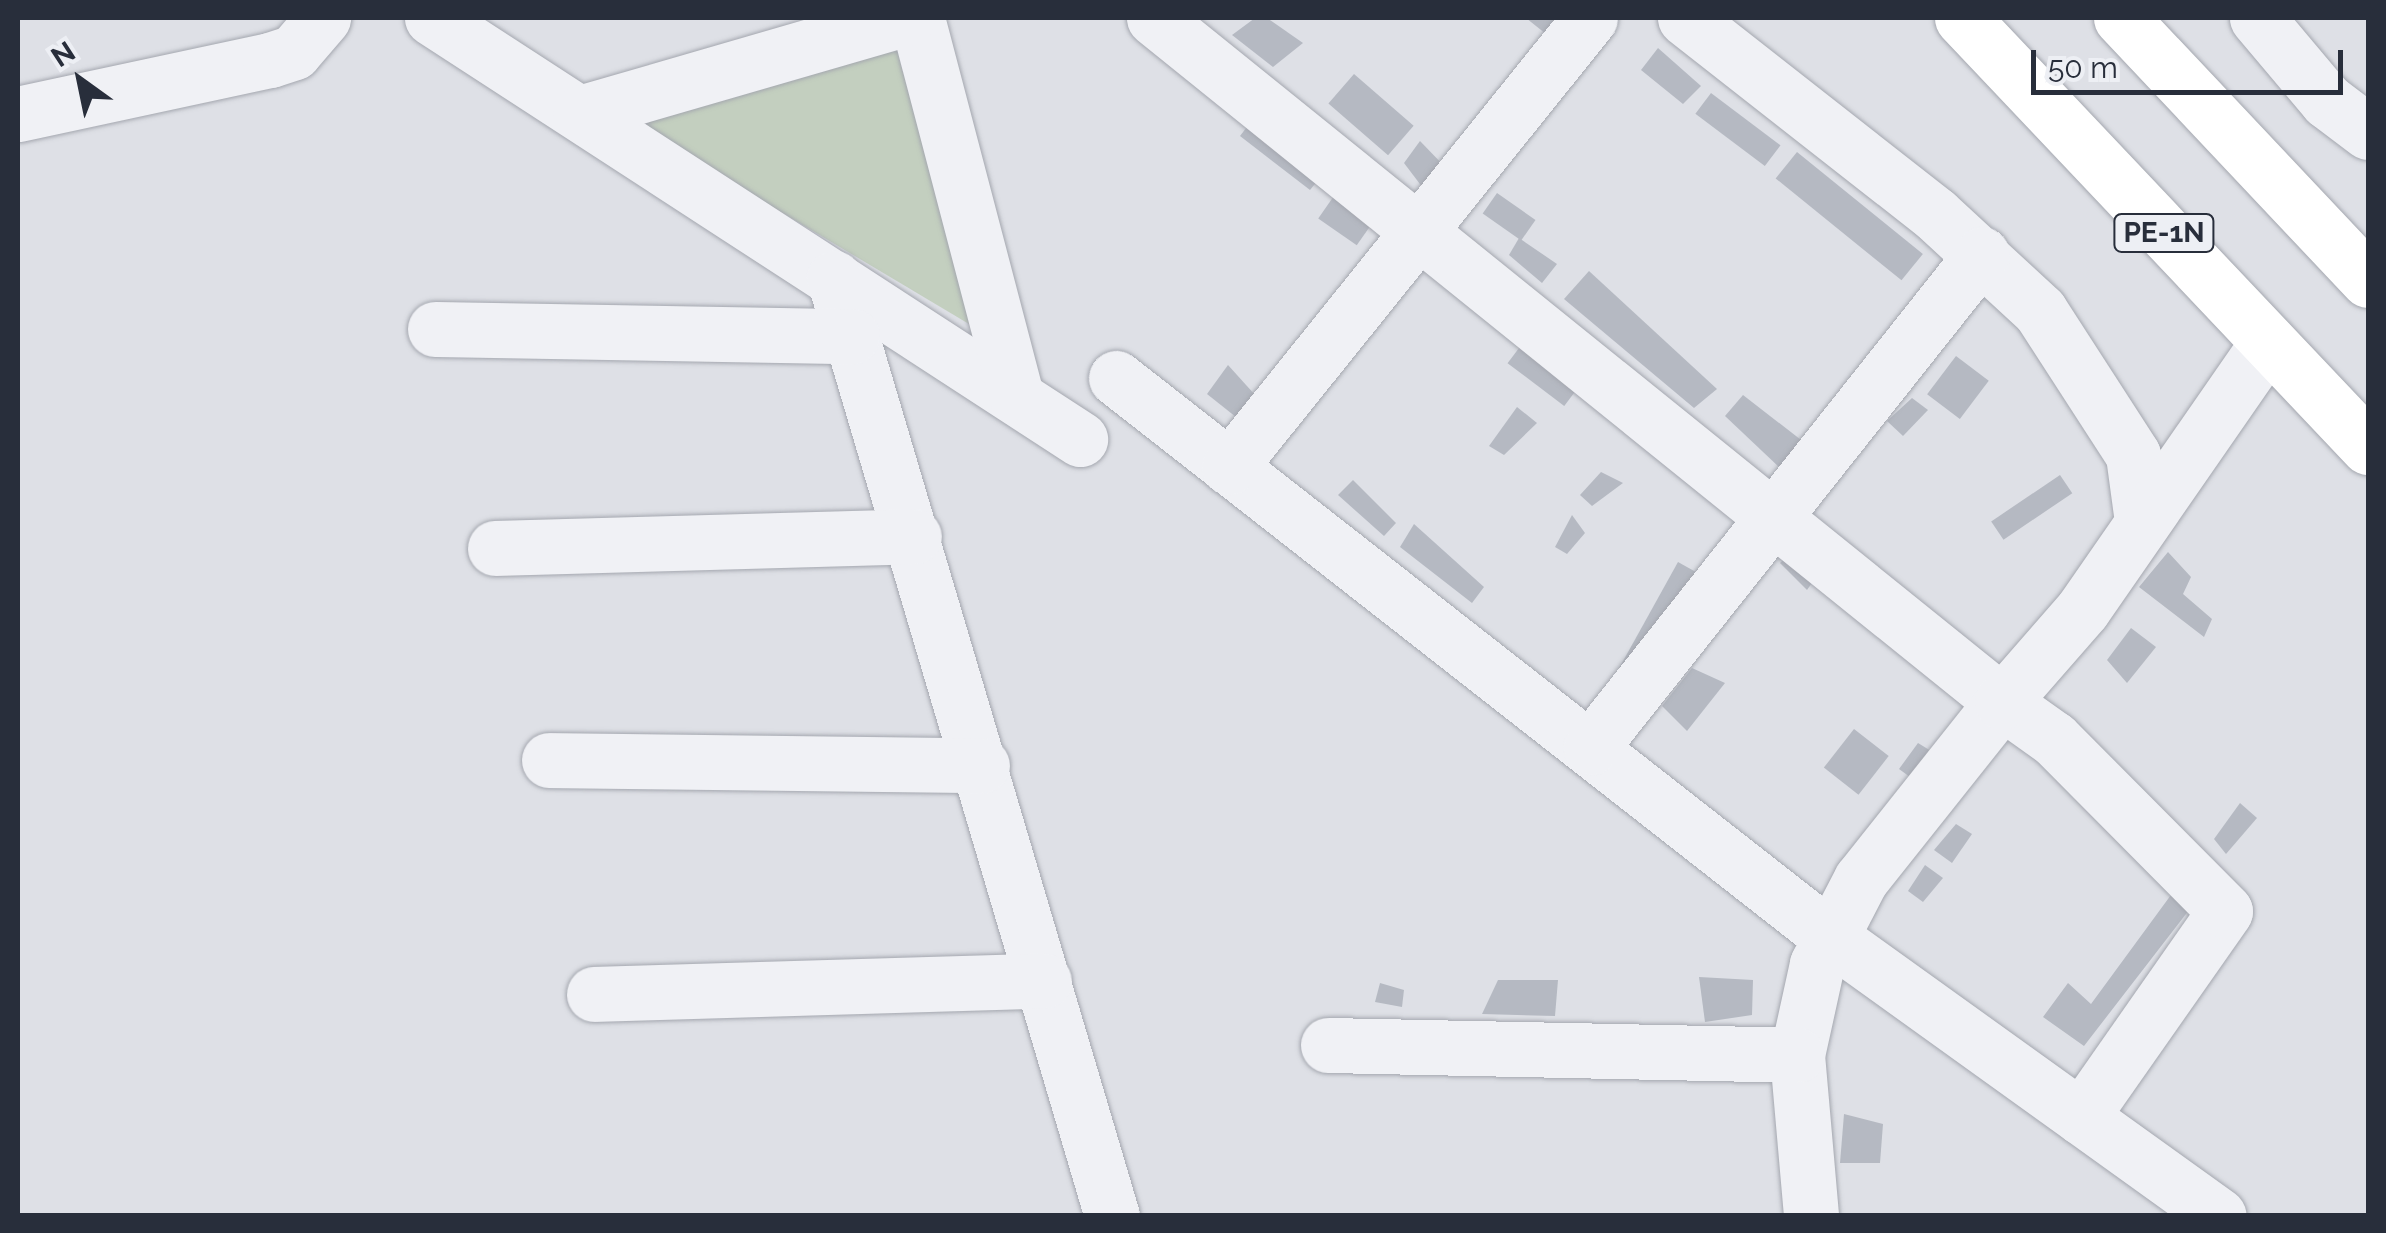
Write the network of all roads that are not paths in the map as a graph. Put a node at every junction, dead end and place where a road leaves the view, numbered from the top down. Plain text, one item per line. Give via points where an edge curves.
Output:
1 (323, 18) edge
2 (432, 18) edge
3 (907, 18) edge
4 (917, 18) edge
5 (1154, 18) edge
6 (1590, 18) edge
7 (1684, 18) edge
8 (1962, 18) edge
9 (2121, 18) edge
10 (2256, 18) edge
11 (492, 39) edge
12 (580, 113) junction
13 (18, 114) edge
14 (2368, 132) edge
15 (1421, 226) junction
16 (1982, 254) junction
17 (834, 278) junction
18 (2368, 280) edge
19 (435, 329) dead end
20 (852, 336) junction
21 (2268, 342) junction
22 (1116, 378) dead end
23 (1016, 396) junction
24 (1080, 439) dead end
25 (2368, 446) edge
26 (1229, 467) junction
27 (1776, 517) junction
28 (2142, 522) junction
29 (914, 536) junction
30 (495, 548) dead end
31 (2002, 702) junction
32 (1591, 747) junction
33 (549, 760) dead end
34 (982, 765) junction
35 (1828, 935) junction
36 (1044, 981) junction
37 (594, 994) dead end
38 (1328, 1045) dead end
39 (1797, 1054) junction
40 (2081, 1118) junction
41 (1112, 1216) edge
42 (1810, 1216) edge
43 (2219, 1216) edge

1 - 13 street via 294,52 270,60
2 - 11 street
3 - 12 street
4 - 23 street
5 - 15 street
6 - 15 street
7 - 16 street
8 - 21 highway, PE-1N
9 - 18 highway
10 - 14 street via 2327,101
11 - 12 street
12 - 17 street
15 - 26 street
15 - 27 street
16 - 27 street
16 - 28 street via 2040,311 2097,389 2133,455
17 - 20 street
17 - 23 street
19 - 20 street
20 - 29 street
21 - 25 highway, PE-1N
21 - 28 street
22 - 26 street
23 - 24 street
26 - 32 street
27 - 31 street
27 - 32 street
28 - 31 street
29 - 30 street
29 - 34 street
31 - 35 street via 1861,879
31 - 40 street via 2054,739 2225,911
32 - 35 street
33 - 34 street
34 - 36 street
35 - 39 street
35 - 40 street
36 - 37 street
36 - 41 street
38 - 39 street
39 - 42 street
40 - 43 street

